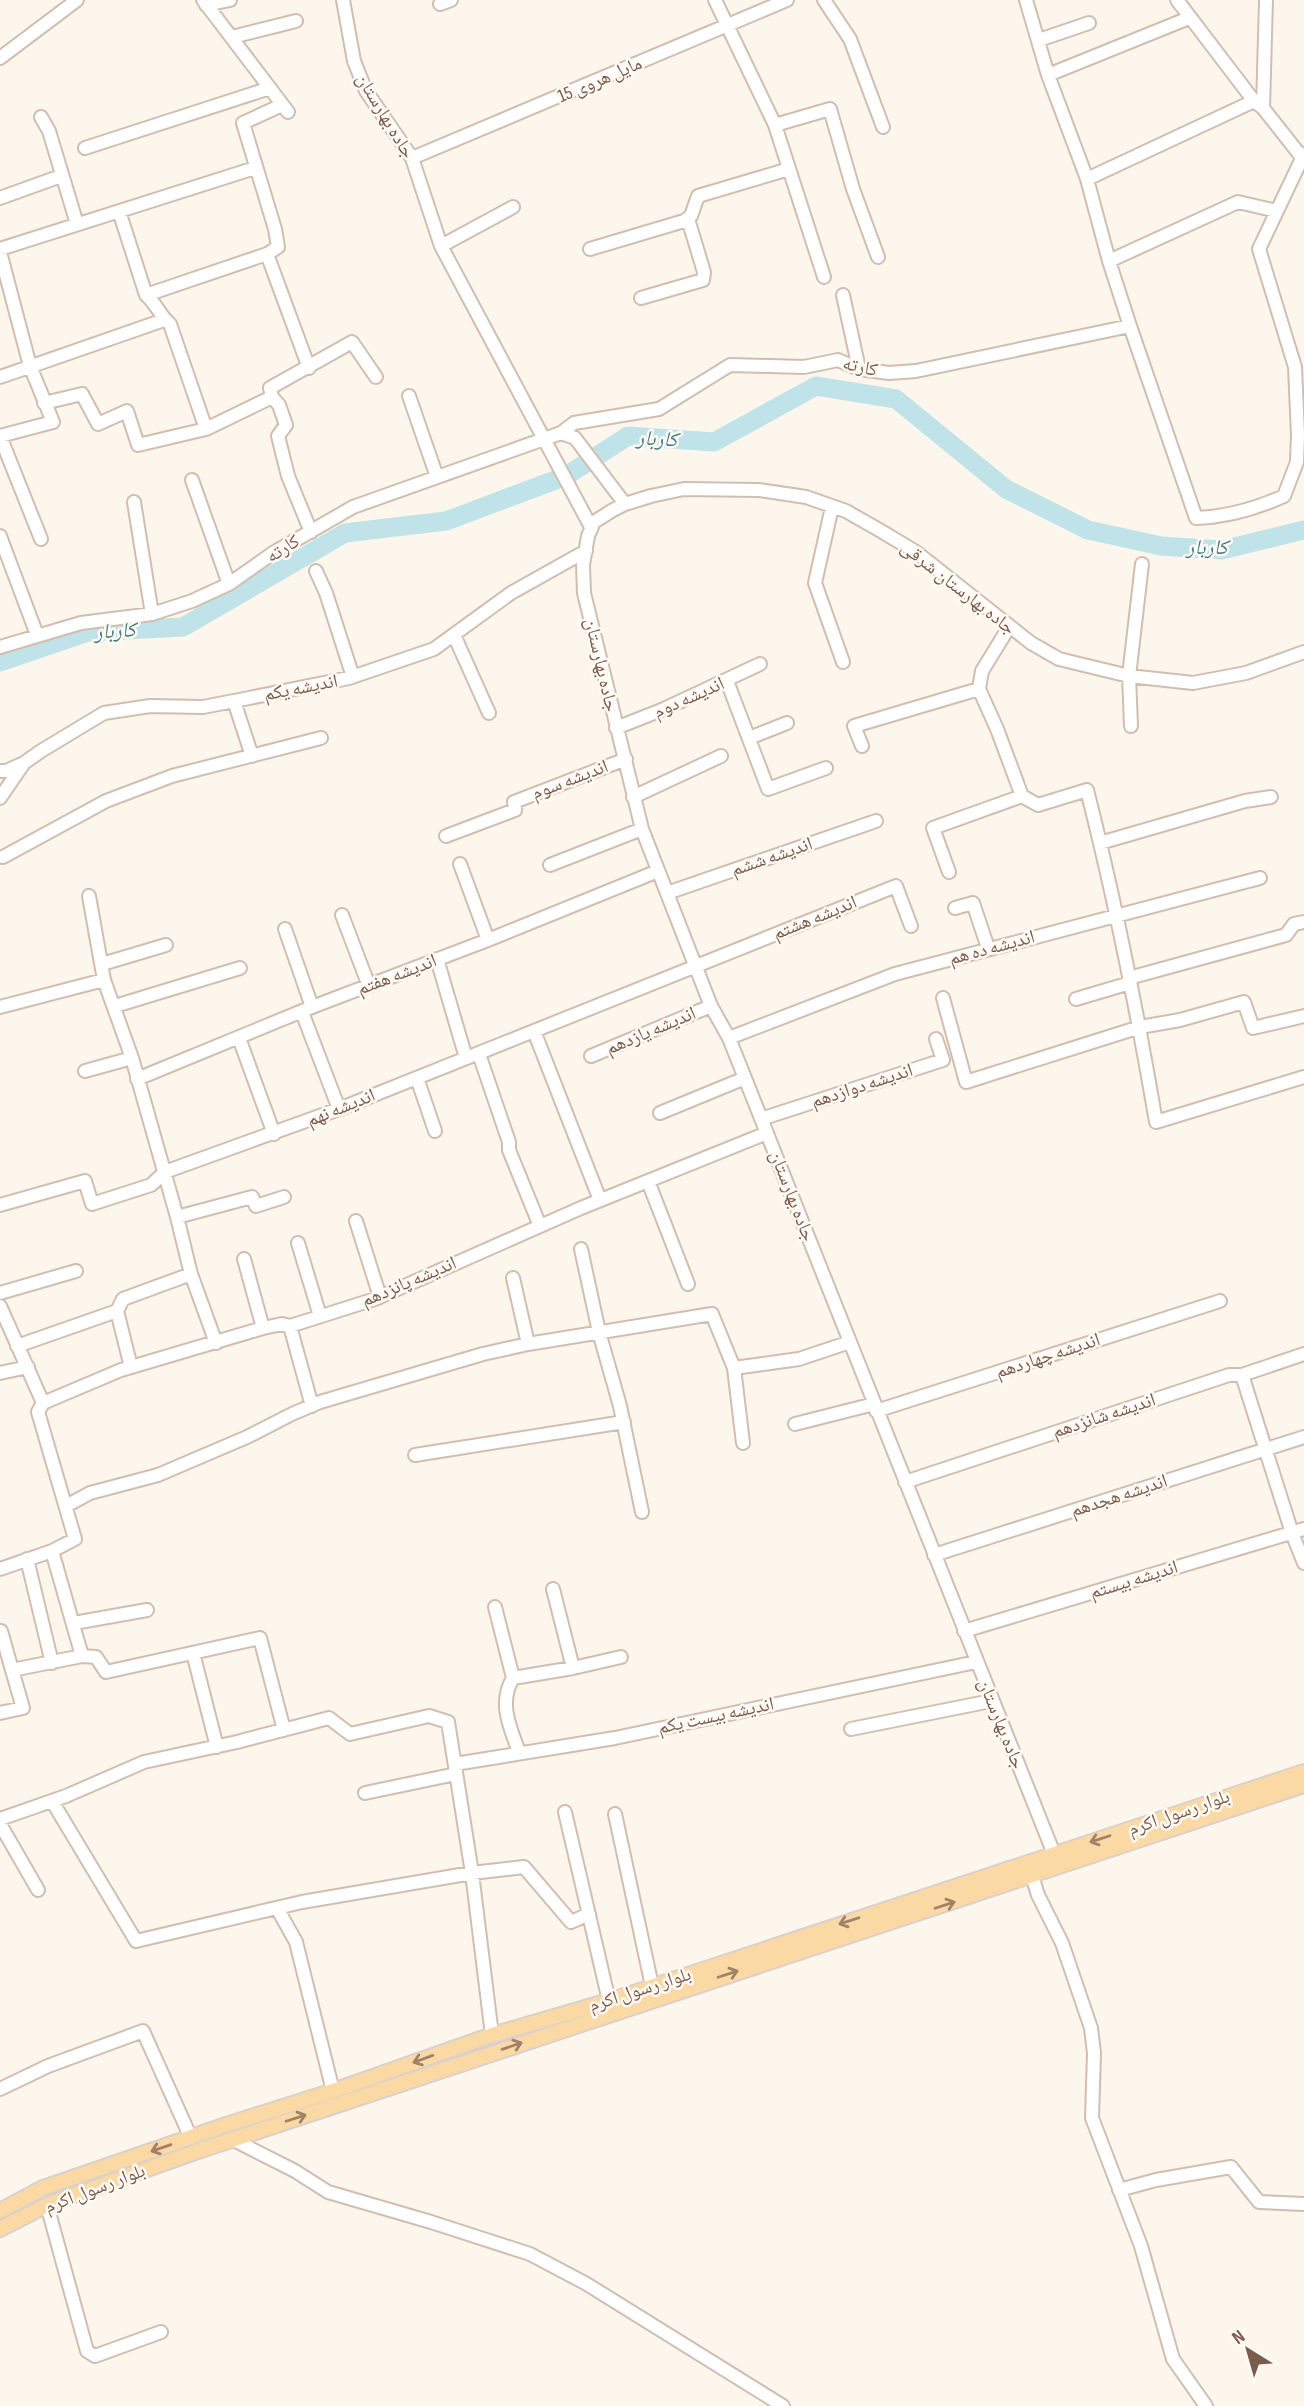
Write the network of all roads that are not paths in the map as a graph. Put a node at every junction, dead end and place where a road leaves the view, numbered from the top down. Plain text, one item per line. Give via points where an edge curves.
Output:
1 (77, 0) edge
2 (230, 0) edge
3 (343, 0) edge
4 (715, 0) edge
5 (787, 0) edge
6 (824, 0) edge
7 (1026, 0) edge
8 (1177, 0) edge
9 (1266, 0) edge
10 (205, 2) edge
11 (1189, 18) junction
12 (296, 20) dead end
13 (1089, 23) dead end
14 (729, 26) junction
15 (232, 37) junction
16 (1039, 40) junction
17 (0, 58) edge
18 (1048, 75) junction
19 (270, 88) junction
20 (1259, 105) junction
21 (41, 117) dead end
22 (775, 125) junction
23 (883, 127) dead end
24 (85, 148) dead end
25 (1303, 157) edge
26 (412, 158) junction
27 (255, 168) junction
28 (789, 169) junction
29 (61, 176) junction
30 (1087, 179) junction
31 (0, 198) edge
32 (513, 207) dead end
33 (119, 211) junction
34 (1277, 211) junction
35 (688, 219) junction
36 (77, 224) junction
37 (441, 246) junction
38 (590, 249) dead end
39 (0, 251) edge
40 (267, 254) junction
41 (878, 257) dead end
42 (1109, 261) junction
43 (824, 277) dead end
44 (6, 294) edge
45 (146, 295) junction
46 (844, 295) dead end
47 (641, 299) dead end
48 (164, 320) junction
49 (1130, 326) junction
50 (30, 366) junction
51 (309, 368) junction
52 (859, 369) junction
53 (0, 377) edge
54 (376, 377) dead end
55 (410, 396) dead end
56 (272, 397) junction
57 (44, 403) junction
58 (206, 429) junction
59 (561, 433) junction
60 (545, 439) junction
61 (1301, 447) edge
62 (437, 477) junction
63 (192, 480) dead end
64 (134, 502) dead end
65 (625, 504) junction
66 (832, 506) junction
67 (591, 527) junction
68 (311, 532) junction
69 (0, 536) edge
70 (41, 539) dead end
71 (586, 551) junction
72 (1142, 564) dead end
73 (13, 567) junction
74 (316, 571) dead end
75 (0, 572) edge
76 (229, 584) junction
77 (152, 614) junction
78 (1009, 628) junction
79 (37, 635) junction
80 (454, 635) junction
81 (0, 647) edge
82 (1304, 652) edge
83 (843, 662) dead end
84 (760, 664) dead end
85 (1129, 676) junction
86 (353, 677) junction
87 (727, 681) junction
88 (979, 690) junction
89 (234, 701) junction
90 (489, 713) dead end
91 (787, 723) dead end
92 (1131, 726) dead end
93 (616, 728) junction
94 (321, 738) dead end
95 (749, 738) junction
96 (862, 746) dead end
97 (251, 756) junction
98 (721, 756) dead end
99 (626, 759) junction
100 (24, 763) junction
101 (826, 768) dead end
102 (0, 771) edge
103 (1022, 796) junction
104 (633, 797) junction
105 (1271, 797) dead end
106 (0, 798) edge
107 (876, 821) dead end
108 (642, 829) junction
109 (446, 836) dead end
110 (1101, 843) junction
111 (1, 855) edge
112 (460, 864) dead end
113 (550, 865) dead end
114 (658, 871) junction
115 (949, 872) dead end
116 (1260, 878) dead end
117 (667, 893) junction
118 (89, 896) dead end
119 (955, 908) dead end
120 (342, 915) dead end
121 (1116, 916) junction
122 (1304, 922) edge
123 (911, 926) dead end
124 (285, 929) dead end
125 (488, 940) junction
126 (166, 946) dead end
127 (988, 948) junction
128 (437, 960) junction
129 (102, 964) junction
130 (694, 966) junction
131 (240, 968) dead end
132 (104, 980) junction
133 (1130, 981) junction
134 (369, 986) junction
135 (943, 998) dead end
136 (1076, 999) dead end
137 (115, 1006) junction
138 (711, 1006) junction
139 (0, 1007) edge
140 (307, 1009) junction
141 (1304, 1016) edge
142 (1140, 1027) junction
143 (534, 1031) junction
144 (239, 1038) junction
145 (729, 1038) junction
146 (936, 1039) dead end
147 (479, 1054) junction
148 (591, 1056) dead end
149 (132, 1058) junction
150 (466, 1058) junction
151 (85, 1071) dead end
152 (1304, 1077) edge
153 (416, 1078) junction
154 (745, 1078) junction
155 (137, 1079) junction
156 (339, 1109) junction
157 (660, 1113) dead end
158 (761, 1119) junction
159 (435, 1132) dead end
160 (767, 1133) junction
161 (274, 1134) junction
162 (164, 1173) junction
163 (649, 1181) junction
164 (284, 1198) dead end
165 (600, 1200) junction
166 (0, 1205) edge
167 (177, 1217) junction
168 (356, 1222) dead end
169 (540, 1226) junction
170 (298, 1243) dead end
171 (581, 1249) dead end
172 (244, 1259) dead end
173 (76, 1271) dead end
174 (191, 1274) junction
175 (513, 1278) dead end
176 (688, 1284) dead end
177 (0, 1293) edge
178 (380, 1297) junction
179 (1220, 1301) dead end
180 (0, 1307) edge
181 (117, 1311) junction
182 (320, 1316) junction
183 (290, 1326) junction
184 (263, 1328) junction
185 (599, 1332) junction
186 (850, 1342) junction
187 (216, 1343) junction
188 (528, 1344) junction
189 (17, 1346) junction
190 (1304, 1354) edge
191 (28, 1367) junction
192 (131, 1367) junction
193 (734, 1368) junction
194 (0, 1373) edge
195 (1241, 1375) junction
196 (43, 1403) junction
197 (312, 1406) junction
198 (875, 1408) junction
199 (624, 1422) junction
200 (795, 1424) dead end
201 (1304, 1437) edge
202 (743, 1443) dead end
203 (1266, 1449) junction
204 (415, 1455) dead end
205 (905, 1482) junction
206 (66, 1506) junction
207 (642, 1512) dead end
208 (1298, 1531) edge
209 (52, 1551) junction
210 (934, 1555) junction
211 (27, 1559) junction
212 (1304, 1563) edge
213 (0, 1569) edge
214 (553, 1589) dead end
215 (495, 1607) dead end
216 (147, 1610) dead end
217 (74, 1623) junction
218 (1, 1631) edge
219 (964, 1631) junction
220 (193, 1653) junction
221 (82, 1656) junction
222 (621, 1657) dead end
223 (976, 1662) junction
224 (52, 1663) junction
225 (573, 1668) junction
226 (12, 1670) junction
227 (513, 1678) junction
228 (991, 1700) junction
229 (0, 1713) edge
230 (851, 1729) dead end
231 (284, 1730) junction
232 (216, 1747) junction
233 (519, 1752) junction
234 (456, 1769) junction
235 (1304, 1772) edge
236 (1304, 1785) edge
237 (365, 1793) dead end
238 (52, 1801) junction
239 (565, 1812) dead end
240 (615, 1814) dead end
241 (0, 1822) edge
242 (1056, 1861) junction
243 (472, 1873) junction
244 (1032, 1876) junction
245 (38, 1890) dead end
246 (277, 1908) junction
247 (589, 1914) junction
248 (652, 1986) junction
249 (609, 2001) junction
250 (492, 2035) junction
251 (0, 2089) edge
252 (334, 2091) junction
253 (226, 2125) junction
254 (191, 2138) junction
255 (232, 2139) junction
256 (1119, 2190) junction
257 (1304, 2204) edge
258 (47, 2206) junction
259 (0, 2211) edge
260 (0, 2229) edge
261 (161, 2332) dead end
262 (783, 2406) edge
263 (1206, 2406) edge

1 - 17 street
2 - 10 street
3 - 26 street, جاده بهارستان via 354,61 366,91
4 - 14 street
5 - 14 street, مایل هروی 15
6 - 23 street via 850,39
7 - 16 street
8 - 11 street
9 - 20 street
10 - 15 street
11 - 18 street
11 - 20 street
12 - 15 street
13 - 16 street
14 - 22 street
14 - 26 street, مایل هروی 15
15 - 19 street
16 - 18 street
18 - 30 street
19 - 24 street
19 - 27 street via 285,108 243,123
20 - 25 street
20 - 30 street
21 - 29 street
22 - 28 street
22 - 41 street via 830,109
25 - 34 street
26 - 37 street, جاده بهارستان
27 - 33 street
27 - 40 street via 278,247
28 - 35 street via 698,196
28 - 43 street
29 - 31 street
29 - 36 street
30 - 42 street
32 - 37 street
33 - 36 street
33 - 45 street
34 - 42 street via 1238,202
34 - 61 street via 1259,248 1295,367
35 - 38 street
35 - 47 street via 703,280
36 - 39 street
37 - 60 street, جاده بهارستان
39 - 44 street
40 - 45 street
40 - 51 street
42 - 49 street
44 - 50 street
45 - 48 street
46 - 52 street
48 - 50 street
48 - 58 street via 170,324
49 - 52 street, کارته via 916,372
49 - 61 street via 1196,518 1254,510 1284,496
50 - 53 street
50 - 57 street
51 - 54 street via 352,342
51 - 56 street via 270,388
52 - 59 street, کارته via 838,360 804,367 730,365 659,409 574,423
55 - 62 street
56 - 58 street
56 - 68 street via 286,425 278,436 288,476
57 - 58 street via 82,394 98,424 127,411 138,445
57 - 70 street via 53,422 0,436
59 - 60 street, کارته
59 - 65 street via 575,438
60 - 62 street, کارته
60 - 67 street, جاده بهارستان
62 - 68 street, کارته via 353,507
63 - 76 street
64 - 77 street
65 - 66 street, جاده بهارستان شرقی via 684,489 715,488 806,497
65 - 67 street, جاده بهارستان شرقی
66 - 78 street, جاده بهارستان شرقی via 916,552
66 - 83 street via 816,583
67 - 71 street, جاده بهارستان
68 - 76 street, کارته
69 - 73 street
71 - 80 street, اندیشه یکم via 511,593
71 - 93 street, جاده بهارستان via 584,593
72 - 85 street
73 - 75 street
73 - 79 street
74 - 86 street
76 - 77 street, کارته
77 - 79 street, کارته via 81,623
78 - 85 street, جاده بهارستان شرقی via 1059,659
78 - 88 street via 982,671
79 - 81 street, کارته
80 - 86 street, اندیشه یکم via 434,649
80 - 90 street
82 - 85 street, جاده بهارستان شرقی via 1204,682
84 - 87 street, اندیشه دوم
85 - 92 street
86 - 89 street, اندیشه یکم
87 - 93 street, اندیشه دوم
87 - 95 street
88 - 96 street via 854,726
88 - 103 street
89 - 97 street
89 - 100 street, اندیشه یکم via 104,713
91 - 95 street
93 - 99 street, جاده بهارستان
94 - 97 street
95 - 101 street via 768,789
97 - 111 street via 172,776 106,801
98 - 104 street
99 - 104 street, جاده بهارستان
99 - 109 street, اندیشه سوم via 520,799 514,802 515,810
100 - 102 street, اندیشه یکم
100 - 106 street
103 - 110 street via 1038,806 1087,790
103 - 115 street via 933,828
104 - 108 street, جاده بهارستان
105 - 110 street
107 - 117 street, اندیشه ششم
108 - 113 street
108 - 114 street, جاده بهارستان
110 - 121 street
112 - 125 street
114 - 117 street, جاده بهارستان
114 - 125 street, اندیشه هفتم
116 - 121 street, اندیشه ده هم
117 - 130 street, جاده بهارستان
118 - 129 street
119 - 127 street via 973,903
120 - 134 street
121 - 127 street, اندیشه ده هم
121 - 133 street
122 - 133 street via 1294,924 1286,935
123 - 130 street, اندیشه هشتم via 896,886
124 - 140 street
125 - 128 street, اندیشه هفتم
126 - 129 street
127 - 145 street, اندیشه ده هم via 895,974
128 - 134 street, اندیشه هفتم
128 - 150 street
129 - 132 street
130 - 138 street, جاده بهارستان
130 - 143 street, اندیشه نهم
131 - 137 street
132 - 137 street
132 - 139 street
133 - 136 street
133 - 142 street
134 - 140 street, اندیشه هفتم
135 - 142 street via 966,1082
137 - 149 street
138 - 145 street, جاده بهارستان
138 - 148 street, اندیشه یازدهم
140 - 144 street, اندیشه هفتم
140 - 156 street
141 - 142 street via 1253,1028 1244,1002
142 - 152 street via 1156,1122
143 - 147 street, اندیشه نهم
143 - 165 street
144 - 155 street, اندیشه هفتم
144 - 161 street
145 - 154 street, جاده بهارستان
146 - 158 street, اندیشه دوازدهم via 943,1060
147 - 150 street, اندیشه نهم
147 - 169 street via 509,1150
149 - 151 street
149 - 155 street
150 - 153 street, اندیشه نهم
153 - 156 street, اندیشه نهم
153 - 159 street
154 - 157 street
154 - 158 street, جاده بهارستان
155 - 162 street
156 - 161 street, اندیشه نهم
158 - 160 street, جاده بهارستان
160 - 163 street, اندیشه پانزدهم
160 - 186 street, جاده بهارستان
161 - 162 street, اندیشه نهم
162 - 166 street, اندیشه نهم via 150,1185 92,1204 85,1181
162 - 167 street
163 - 165 street, اندیشه پانزدهم
163 - 176 street
164 - 167 street via 256,1206 252,1197
165 - 169 street, اندیشه پانزدهم
167 - 174 street
168 - 178 street
169 - 178 street, اندیشه پانزدهم
170 - 182 street
171 - 185 street
172 - 184 street
173 - 177 street
174 - 181 street via 123,1299
174 - 187 street
175 - 188 street
178 - 182 street, اندیشه پانزدهم
179 - 198 street, اندیشه چهاردهم
180 - 189 street
181 - 189 street
181 - 192 street
182 - 183 street, اندیشه پانزدهم
183 - 184 street, اندیشه پانزدهم
183 - 197 street
184 - 187 street, اندیشه پانزدهم
185 - 188 street
185 - 193 street via 712,1314
185 - 199 street
186 - 193 street via 799,1359
186 - 198 street, جاده بهارستان
187 - 192 street, اندیشه پانزدهم
188 - 197 street
189 - 191 street
190 - 195 street, اندیشه شانزدهم
191 - 194 street
191 - 196 street
192 - 196 street, اندیشه پانزدهم
193 - 202 street
195 - 203 street
195 - 205 street, اندیشه شانزدهم via 1229,1375
196 - 206 street via 38,1412
197 - 206 street via 170,1469 90,1493
198 - 200 street, اندیشه چهاردهم
198 - 205 street, جاده بهارستان
199 - 204 street
199 - 207 street
201 - 203 street, اندیشه هجدهم
203 - 208 street
203 - 210 street, اندیشه هجدهم
205 - 210 street, جاده بهارستان
206 - 209 street via 75,1539
208 - 212 street
208 - 219 street, اندیشه بیستم
209 - 211 street
209 - 217 street
210 - 219 street, جاده بهارستان
211 - 213 street
211 - 224 street
214 - 225 street
215 - 227 street
216 - 217 street
217 - 221 street
218 - 226 street
219 - 223 street, جاده بهارستان
220 - 221 street via 106,1672 96,1657
220 - 231 street via 260,1638
220 - 232 street
221 - 224 street
222 - 225 street
223 - 228 street, جاده بهارستان
223 - 233 street, اندیشه بیست یکم via 615,1738
224 - 226 street
225 - 227 street
226 - 229 street via 23,1708
227 - 233 street via 505,1691 506,1717
228 - 230 street
228 - 242 street, جاده بهارستان
231 - 232 street
231 - 234 street via 329,1718 349,1734 429,1716 448,1722
232 - 238 street via 144,1762
233 - 234 street, اندیشه بیست یکم
234 - 237 street, اندیشه بیست یکم
234 - 243 street
235 -> 242 main road, بلوار رسول اکرم
236 - 242 main road, بلوار رسول اکرم
238 - 241 street
238 - 246 street via 136,1941
239 - 247 street
240 - 248 street
241 - 245 street
242 - 244 main road, بلوار رسول اکرم
242 -> 248 main road, بلوار رسول اکرم
243 - 246 street
243 - 247 street via 524,1867 571,1922
243 - 250 street
255 -> 244 main road, بلوار رسول اکرم
244 - 256 street via 1062,1943 1091,2028 1092,2118
246 - 252 street via 296,1942
247 - 249 street
248 - 249 main road, بلوار رسول اکرم
249 - 250 main road, بلوار رسول اکرم
250 -> 252 main road, بلوار رسول اکرم
251 - 254 street via 143,2031
252 - 253 main road, بلوار رسول اکرم
253 - 254 main road, بلوار رسول اکرم
253 - 255 main road
254 -> 259 main road, بلوار رسول اکرم via 43,2188
255 - 258 main road, بلوار رسول اکرم
255 - 262 street via 328,2192 530,2254
256 - 257 street via 1231,2167 1259,2202
256 - 263 street via 1173,2359
258 - 260 main road, بلوار رسول اکرم
258 - 261 street via 88,2351 95,2356

